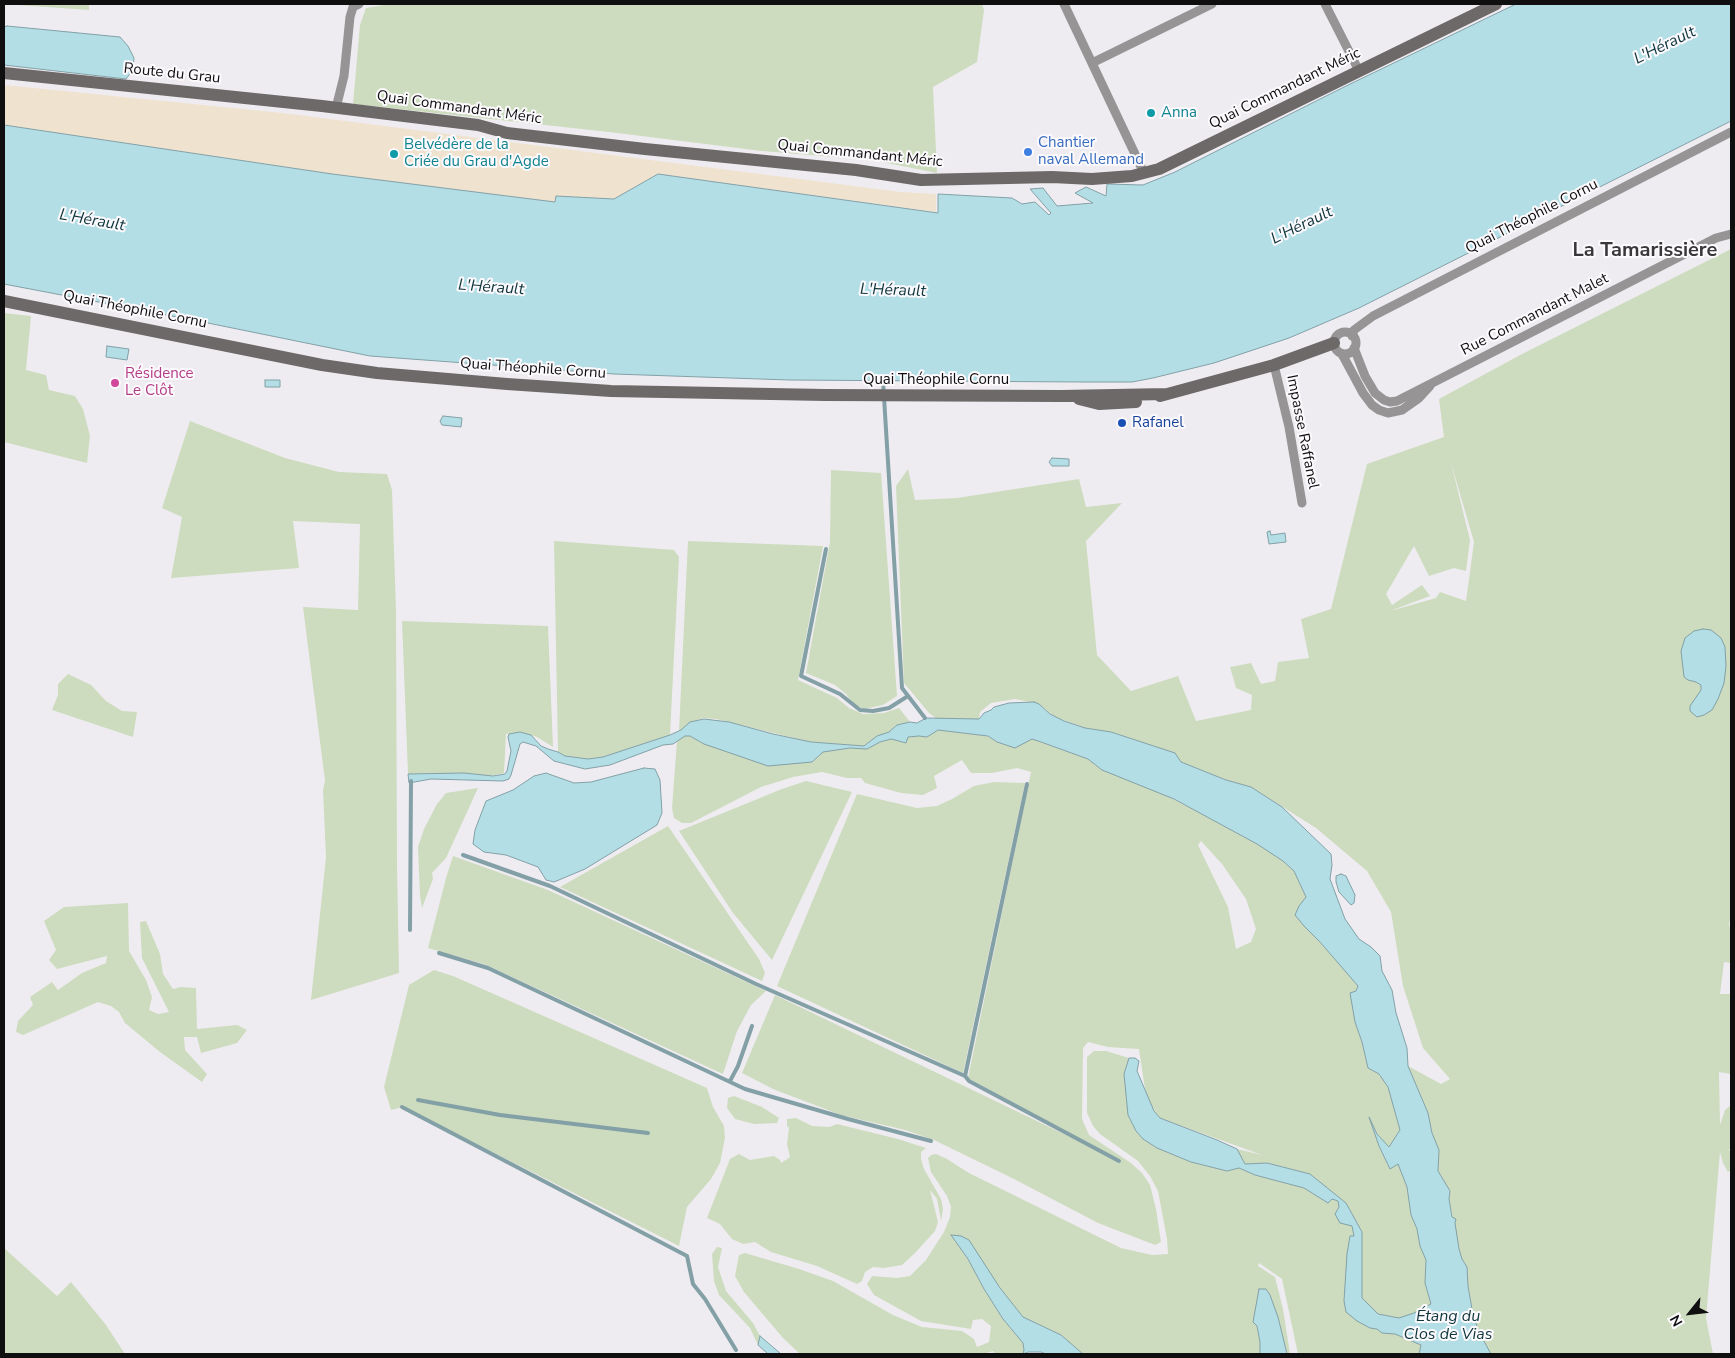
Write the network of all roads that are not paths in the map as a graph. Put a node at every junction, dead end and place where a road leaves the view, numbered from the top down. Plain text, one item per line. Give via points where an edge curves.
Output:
1 (358, 4) edge
2 (1064, 4) edge
3 (1212, 4) edge
4 (1325, 4) edge
5 (1496, 4) edge
6 (1092, 64) junction
7 (1359, 70) junction
8 (4, 73) edge
9 (336, 108) junction
10 (1731, 132) edge
11 (1144, 173) junction
12 (1731, 234) edge
13 (4, 301) edge
14 (1352, 336) junction
15 (1334, 343) junction
16 (1354, 348) junction
17 (1342, 354) junction
18 (1274, 365) junction
19 (1432, 384) junction
20 (1302, 504) dead end

1 - 9 street via 350,17 344,76
2 - 6 street
3 - 6 street
4 - 7 street
5 - 7 street, Quai Commandant Méric
6 - 11 street
7 - 11 street, Quai Commandant Méric via 1187,156
8 - 9 street, Route du Grau
9 - 11 street, Quai Commandant Méric via 478,126 507,133 856,170 921,180 1092,179
10 - 14 street, Quai Théophile Cornu via 1373,316 1354,330
12 - 19 street, Rue Commandant Malet via 1716,238
13 - 18 street, Quai Théophile Cornu via 322,365 377,373 611,391 1067,396 1111,404 1153,399
14 - 15 street via 1340,334
14 - 16 street
15 - 17 street
15 - 18 street, Quai Théophile Cornu
16 - 17 street via 1350,353
16 - 19 street, Rue Commandant Malet via 1379,398 1397,401
17 - 19 street, Rue Commandant Malet via 1363,393 1379,410 1388,413 1402,410
18 - 20 street, Impasse Raffanel

